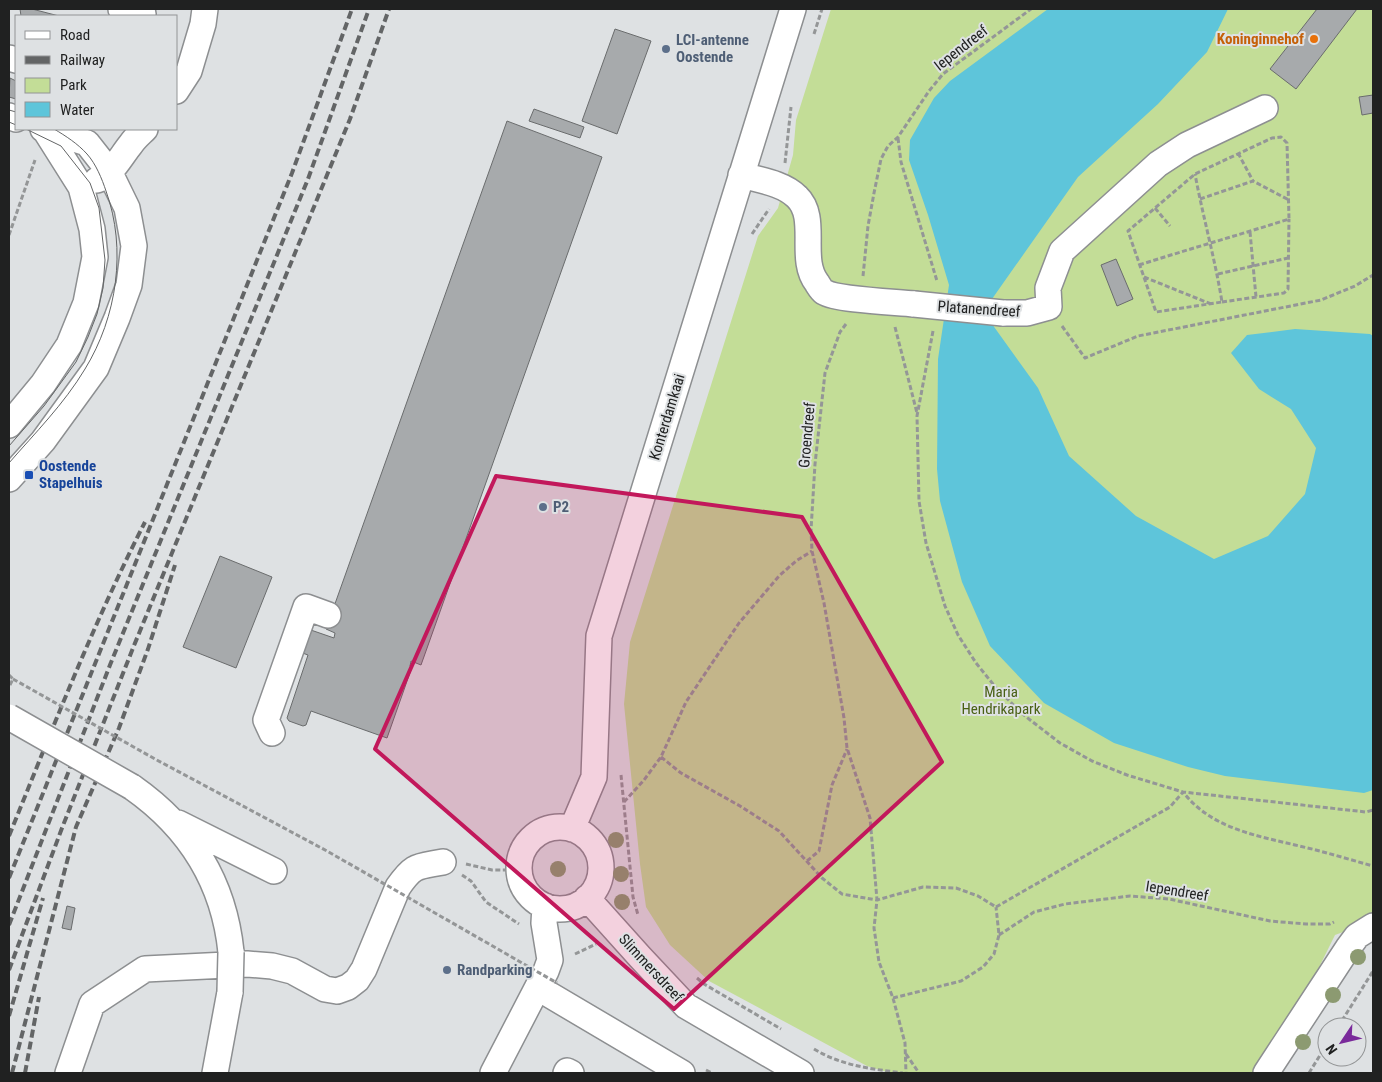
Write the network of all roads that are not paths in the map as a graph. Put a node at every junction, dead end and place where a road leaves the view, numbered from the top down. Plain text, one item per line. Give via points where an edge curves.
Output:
1 (205, 9) edge
2 (793, 9) edge
3 (178, 88) edge
4 (1265, 108) dead end
5 (45, 130) edge
6 (47, 130) edge
7 (144, 130) edge
8 (109, 171) junction
9 (741, 175) junction
10 (81, 187) junction
11 (9, 425) edge
12 (9, 479) edge
13 (328, 615) dead end
14 (9, 717) edge
15 (9, 730) edge
16 (272, 733) dead end
17 (127, 798) junction
18 (172, 821) junction
19 (572, 829) junction
20 (443, 862) road end
21 (274, 871) dead end
22 (212, 897) junction
23 (588, 898) junction
24 (544, 906) junction
25 (1373, 926) edge
26 (553, 989) road end
27 (223, 993) junction
28 (497, 1066) edge
29 (68, 1073) edge
30 (201, 1073) edge
31 (215, 1073) edge
32 (682, 1073) edge
33 (801, 1073) edge
34 (1266, 1073) edge

1 - 3 street via 189,71
2 - 9 street, Konterdamkaai
4 - 9 street, Platanendreef, bridge via 1187,145 1158,164 1062,251 1048,288 1049,307 1027,313 840,297 823,292 808,265 805,207 797,196 780,186
5 - 10 street
6 - 8 street via 86,144
7 - 8 street
8 - 10 street via 102,178
8 - 12 street via 127,208 134,246 129,285 96,368 43,441
9 - 19 street, Konterdamkaai via 599,636 594,777
10 - 11 street via 92,229 95,257 86,303 69,345 43,384
13 - 16 street via 306,607 266,720
14 - 18 street, bridge via 132,787 150,799
15 - 17 street
17 - 18 street
17 - 22 street via 172,842
18 - 21 street
18 - 22 street via 194,847 206,868 218,891
19 - 23 street via 592,843 599,859 600,877
19 - 24 street via 556,827 542,831 529,841 521,854 519,870 522,885 531,898
20 - 29 street via 413,868 406,875 364,969 348,987 338,991 325,989 292,971 272,966 247,964 145,969 92,1004
22 - 27 street, bridge via 229,930 224,953
23 - 24 street via 572,907 553,909
23 - 33 street, Slimmersdreef via 686,1006
24 - 28 street via 550,960
25 - 34 street via 1357,936 1348,948
26 - 32 street
27 - 30 street
27 - 31 street via 225,1027

